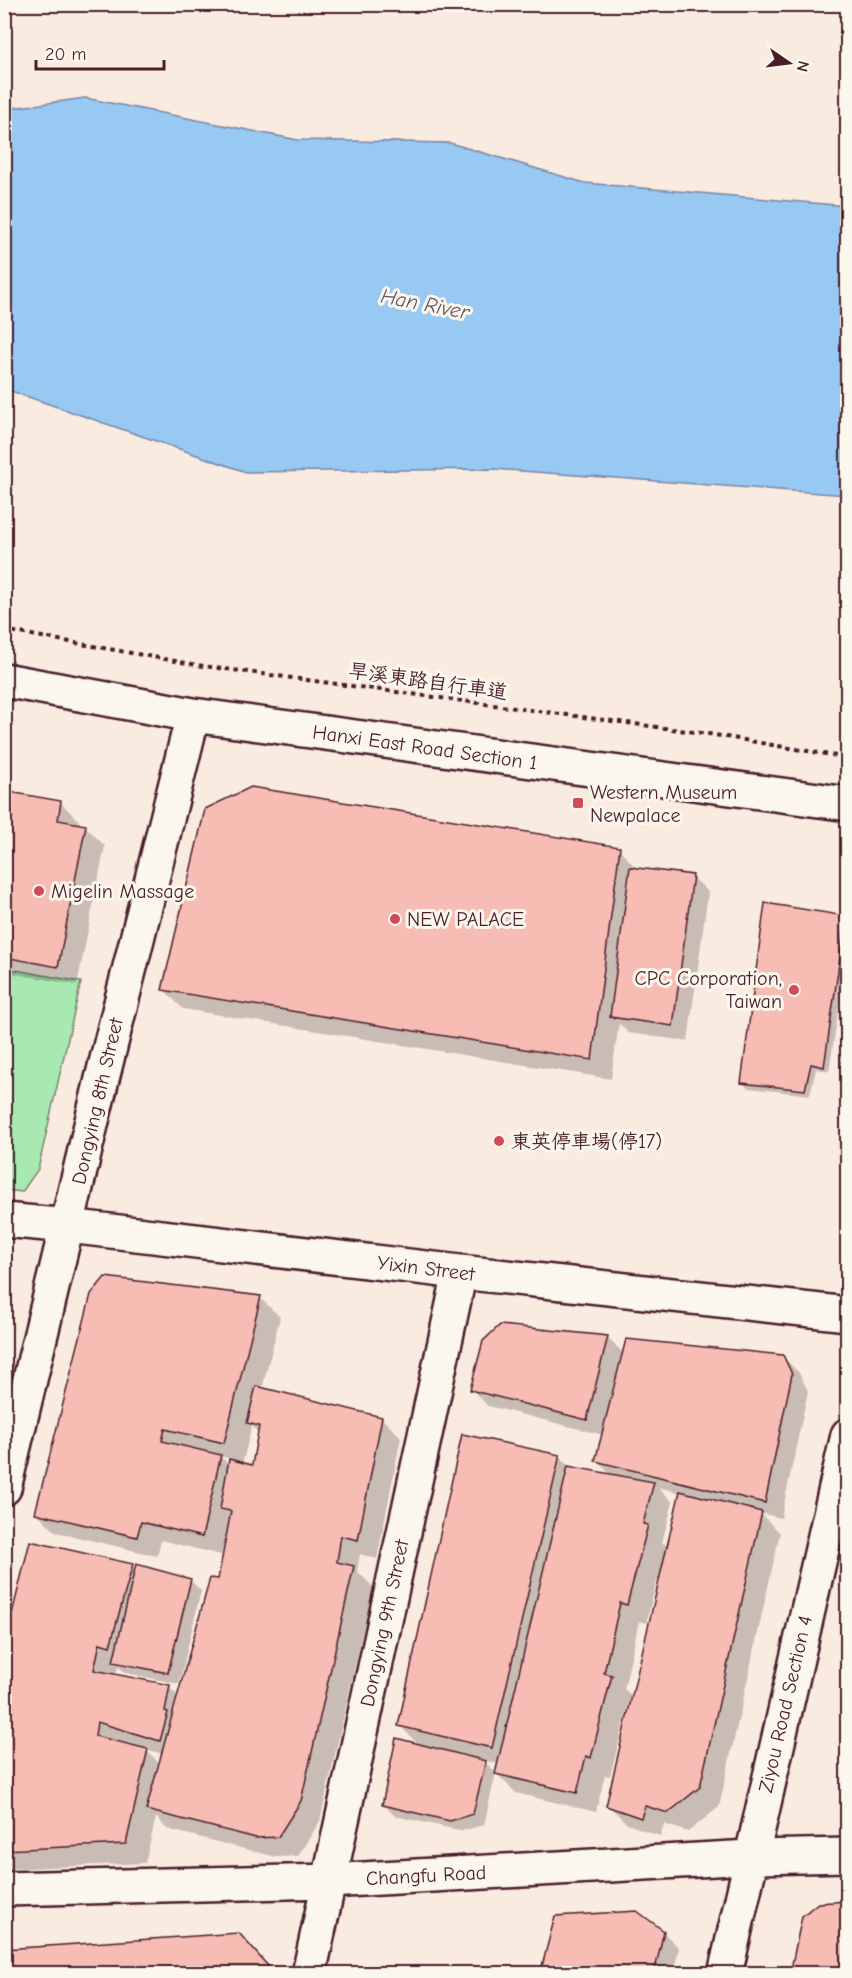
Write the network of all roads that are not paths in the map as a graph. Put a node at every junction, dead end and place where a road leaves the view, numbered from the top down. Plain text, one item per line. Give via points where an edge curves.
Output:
1 (4, 680) edge
2 (193, 715) junction
3 (848, 804) edge
4 (4, 1220) edge
5 (68, 1226) junction
6 (460, 1272) junction
7 (848, 1314) edge
8 (848, 1435) edge
9 (4, 1488) edge
10 (848, 1855) edge
11 (750, 1857) junction
12 (328, 1881) junction
13 (4, 1889) edge
14 (309, 1974) edge
15 (725, 1974) edge

1 - 2 street, Hanxi East Road Section 1
2 - 3 street, Hanxi East Road Section 1
2 - 5 street, Dongying 8th Street
4 - 5 street, Yixin Street
5 - 6 street, Yixin Street
5 - 9 street, Dongying 8th Street
6 - 7 street, Yixin Street
6 - 12 street, Dongying 9th Street
8 - 11 street, Ziyou Road Section 4
10 - 11 street, Changfu Road
11 - 12 street, Changfu Road
11 - 15 street, Ziyou Road Section 4
12 - 13 street, Changfu Road
12 - 14 street, Dongying 9th Street

